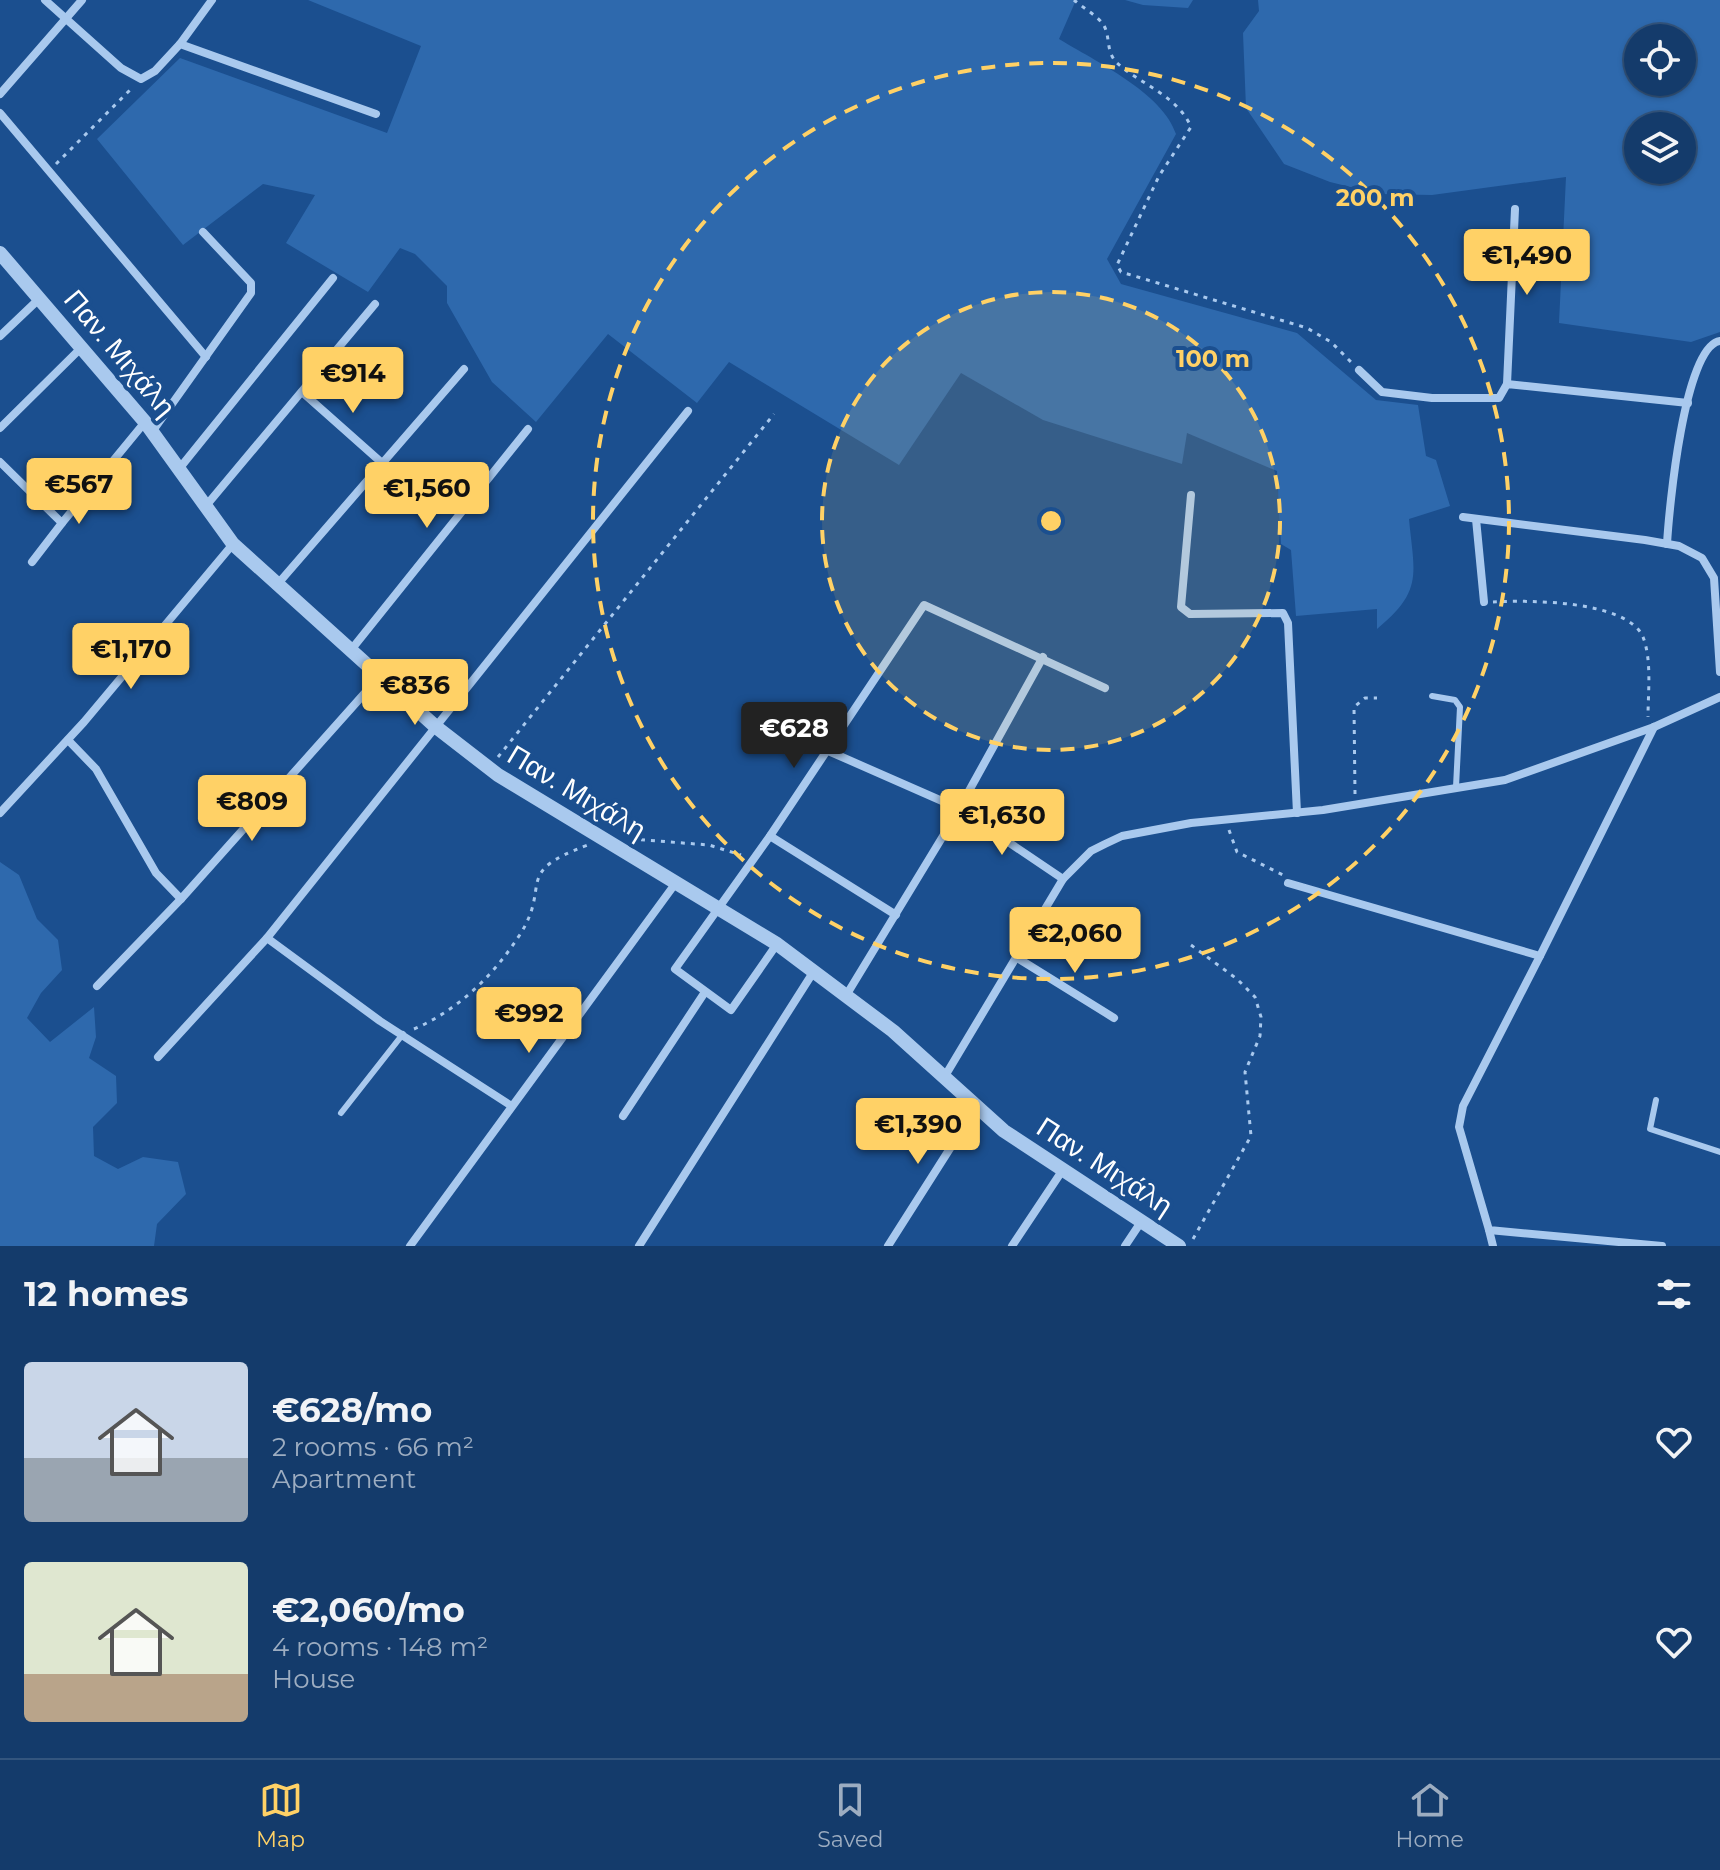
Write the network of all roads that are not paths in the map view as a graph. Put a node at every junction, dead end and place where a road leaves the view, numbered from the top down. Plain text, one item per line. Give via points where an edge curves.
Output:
1 (45, 0) edge
2 (82, 0) edge
3 (212, 0) edge
4 (66, 18) junction
5 (180, 44) junction
6 (0, 94) edge
7 (0, 113) edge
8 (376, 114) dead end
9 (1515, 209) dead end
10 (203, 232) dead end
11 (0, 253) edge
12 (333, 278) dead end
13 (40, 298) junction
14 (375, 304) dead end
15 (0, 336) edge
16 (1720, 341) edge
17 (81, 348) junction
18 (206, 357) junction
19 (464, 369) dead end
20 (1359, 370) road end
21 (1507, 384) junction
22 (302, 392) junction
23 (1688, 403) junction
24 (688, 411) dead end
25 (148, 427) junction
26 (0, 428) edge
27 (528, 429) dead end
28 (0, 462) edge
29 (382, 463) junction
30 (179, 469) junction
31 (1191, 495) dead end
32 (205, 507) junction
33 (1463, 517) dead end
34 (1476, 519) junction
35 (62, 523) junction
36 (233, 544) junction
37 (1667, 544) junction
38 (32, 562) dead end
39 (276, 586) junction
40 (1484, 602) road end
41 (351, 650) junction
42 (1043, 657) junction
43 (1720, 672) edge
44 (380, 676) junction
45 (1105, 688) dead end
46 (1432, 696) dead end
47 (1720, 697) edge
48 (436, 727) junction
49 (1651, 728) junction
50 (68, 740) junction
51 (826, 750) junction
52 (1456, 787) junction
53 (958, 808) junction
54 (0, 813) edge
55 (1297, 813) junction
56 (770, 836) junction
57 (1063, 879) junction
58 (1288, 883) road end
59 (675, 884) junction
60 (181, 899) junction
61 (718, 907) junction
62 (896, 915) junction
63 (267, 938) junction
64 (777, 944) junction
65 (1540, 956) junction
66 (1019, 959) junction
67 (815, 971) junction
68 (97, 986) dead end
69 (705, 992) junction
70 (847, 994) junction
71 (1114, 1018) dead end
72 (403, 1034) junction
73 (158, 1057) dead end
74 (945, 1076) junction
75 (1656, 1100) dead end
76 (510, 1105) junction
77 (977, 1106) junction
78 (341, 1113) dead end
79 (623, 1116) dead end
80 (1720, 1152) edge
81 (1062, 1171) junction
82 (1141, 1222) junction
83 (1489, 1230) junction
84 (410, 1246) edge
85 (639, 1246) edge
86 (888, 1246) edge
87 (1012, 1246) edge
88 (1125, 1246) edge
89 (1179, 1246) edge
90 (1493, 1246) edge
91 (1662, 1246) edge

1 - 4 street
2 - 4 street
3 - 5 street
4 - 5 street via 121,68 141,79
4 - 6 street
5 - 8 street
7 - 18 street
9 - 21 street
10 - 18 street via 251,283 251,293
11 - 13 street, Παν. Μιχάλη
12 - 30 street
13 - 15 street
13 - 17 street, Παν. Μιχάλη
14 - 22 street
16 - 23 street via 1706,348
17 - 25 street, Παν. Μιχάλη
17 - 26 street
18 - 25 street
19 - 29 street
20 - 21 street via 1382,392 1432,398 1499,398
21 - 23 street
22 - 29 street
22 - 32 street
23 - 37 street via 1673,474
24 - 48 street
25 - 30 street, Παν. Μιχάλη
25 - 35 street
27 - 41 street
28 - 35 street
29 - 39 street
30 - 32 street, Παν. Μιχάλη
31 - 55 street via 1181,607 1190,614 1283,613 1288,623
32 - 36 street, Παν. Μιχάλη
33 - 34 street
34 - 37 street
34 - 40 street
35 - 38 street
36 - 39 street, Παν. Μιχάλη
36 - 50 street
37 - 43 street via 1702,558 1714,578
39 - 41 street, Παν. Μιχάλη
41 - 44 street, Παν. Μιχάλη
42 - 45 street
42 - 51 street via 924,605
42 - 53 street
44 - 48 street, Παν. Μιχάλη
44 - 60 street
46 - 52 lane via 1455,700 1460,707
47 - 49 street
48 - 59 street, Παν. Μιχάλη via 489,769
48 - 63 street
49 - 52 street via 1549,767
49 - 65 street
50 - 54 street
50 - 60 street via 96,769 156,873
51 - 53 street
51 - 56 street
52 - 55 street
53 - 57 street
53 - 62 street
55 - 57 street via 1122,836 1091,851
56 - 61 street
56 - 62 street
57 - 66 street
58 - 65 street
59 - 61 street, Παν. Μιχάλη
59 - 76 street
60 - 68 street
61 - 64 street, Παν. Μιχάλη
61 - 69 street via 675,969
62 - 70 street
63 - 72 street
63 - 73 street
64 - 67 street, Παν. Μιχάλη
64 - 69 street via 731,1010
65 - 83 street via 1463,1106 1459,1127
66 - 71 street
66 - 74 street
67 - 70 street, Παν. Μιχάλη
67 - 85 street
69 - 79 street
70 - 74 street, Παν. Μιχάλη
72 - 76 street
72 - 78 lane
74 - 77 street, Παν. Μιχάλη
75 - 80 lane via 1650,1129
76 - 84 street
77 - 81 street, Παν. Μιχάλη
77 - 86 street
81 - 82 street, Παν. Μιχάλη
81 - 87 street
82 - 88 street
82 - 89 street, Παν. Μιχάλη
83 - 90 street
83 - 91 street

